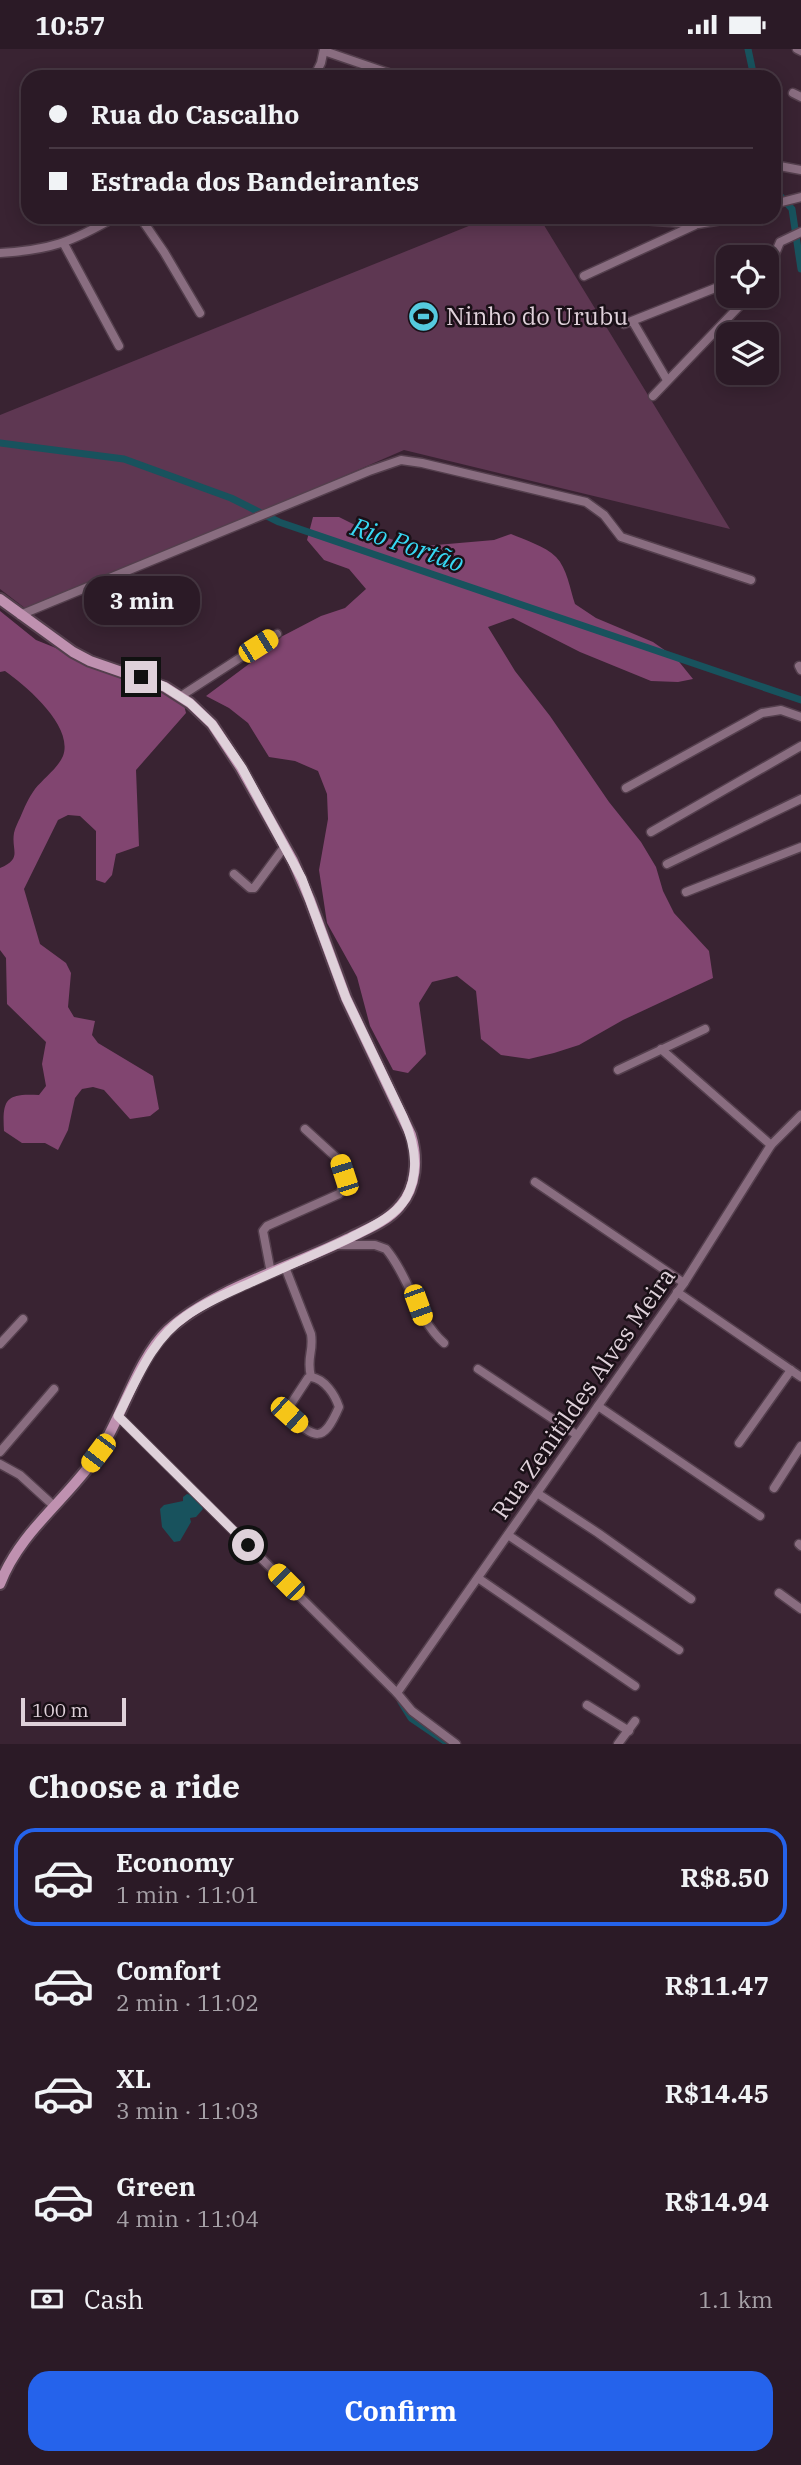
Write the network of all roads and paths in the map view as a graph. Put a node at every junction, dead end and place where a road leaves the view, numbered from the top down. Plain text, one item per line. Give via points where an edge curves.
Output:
1 (324, 50) edge
2 (317, 70) edge
3 (380, 70) edge
4 (781, 167) edge
5 (801, 170) edge
6 (798, 197) edge
7 (781, 202) edge
8 (102, 224) edge
9 (145, 224) edge
10 (696, 224) edge
11 (801, 232) edge
12 (64, 244) junction
13 (778, 245) edge
14 (0, 253) edge
15 (584, 276) dead end
16 (716, 288) edge
17 (736, 308) edge
18 (200, 313) dead end
19 (119, 347) dead end
20 (667, 380) junction
21 (653, 396) dead end
22 (751, 580) dead end
23 (0, 599) edge
24 (20, 615) junction
25 (277, 634) dead end
26 (181, 697) junction
27 (801, 717) edge
28 (801, 746) edge
29 (626, 787) dead end
30 (801, 799) edge
31 (652, 832) dead end
32 (285, 846) junction
33 (801, 847) edge
34 (667, 863) dead end
35 (234, 874) dead end
36 (686, 892) dead end
37 (705, 1029) dead end
38 (661, 1049) junction
39 (618, 1070) dead end
40 (801, 1115) edge
41 (305, 1129) dead end
42 (771, 1145) junction
43 (535, 1182) dead end
44 (335, 1245) junction
45 (285, 1267) junction
46 (271, 1273) junction
47 (684, 1283) junction
48 (677, 1292) junction
49 (23, 1319) dead end
50 (444, 1343) dead end
51 (0, 1344) edge
52 (478, 1369) dead end
53 (791, 1370) junction
54 (312, 1377) junction
55 (801, 1377) edge
56 (54, 1389) dead end
57 (598, 1406) junction
58 (118, 1416) junction
59 (578, 1435) junction
60 (739, 1443) dead end
61 (801, 1446) edge
62 (0, 1452) edge
63 (0, 1464) edge
64 (774, 1488) dead end
65 (537, 1493) junction
66 (54, 1506) junction
67 (760, 1516) dead end
68 (508, 1535) junction
69 (478, 1578) junction
70 (0, 1584) edge
71 (779, 1593) dead end
72 (691, 1599) dead end
73 (801, 1609) edge
74 (679, 1650) dead end
75 (635, 1686) dead end
76 (397, 1693) junction
77 (587, 1705) dead end
78 (635, 1721) dead end
79 (629, 1731) junction
80 (456, 1744) edge
81 (618, 1744) edge

1 - 2 street
1 - 3 street
4 - 5 street
6 - 7 street
8 - 12 street
9 - 18 street
10 - 15 street
11 - 13 street
12 - 14 street
12 - 19 street
16 - 20 street via 629,323
17 - 20 street
20 - 21 street
22 - 24 street via 621,537 604,515 586,502 401,460
23 - 24 main road
24 - 26 main road via 90,661 141,677
25 - 26 street
26 - 32 main road via 222,737
27 - 29 street via 781,710 762,713
28 - 31 street
30 - 34 street
32 - 35 street via 255,886 250,888
32 - 44 main road via 416,1154 411,1187 400,1206
33 - 36 street
37 - 38 street
38 - 39 street
38 - 42 street
40 - 42 street, Rua Zenitildes Alves Meira
41 - 46 street via 339,1160 345,1186 339,1194 267,1226 263,1231
42 - 47 street, Rua Zenitildes Alves Meira
43 - 47 street
44 - 45 main road
44 - 50 street via 387,1249 427,1326
45 - 46 main road
45 - 54 street via 311,1334 308,1360
46 - 58 main road via 210,1301 167,1331 151,1351
47 - 48 street, Rua Zenitildes Alves Meira
48 - 53 street
48 - 57 street, Rua Zenitildes Alves Meira
49 - 51 street
52 - 59 street
53 - 55 street
53 - 60 street
54 - 54 street via 288,1412 317,1436 339,1407 325,1384
56 - 62 street
57 - 59 street, Rua Zenitildes Alves Meira
57 - 67 street
58 - 66 main road via 98,1453
58 - 76 street
59 - 65 street, Rua Zenitildes Alves Meira
61 - 64 street
63 - 66 street via 20,1475
65 - 68 street, Rua Zenitildes Alves Meira
65 - 72 street
66 - 70 main road via 20,1544
68 - 69 street, Rua Zenitildes Alves Meira
68 - 74 street
69 - 75 street
69 - 76 street, Rua Zenitildes Alves Meira
71 - 73 street
76 - 80 street via 412,1711
77 - 79 street
78 - 79 street
79 - 81 street

